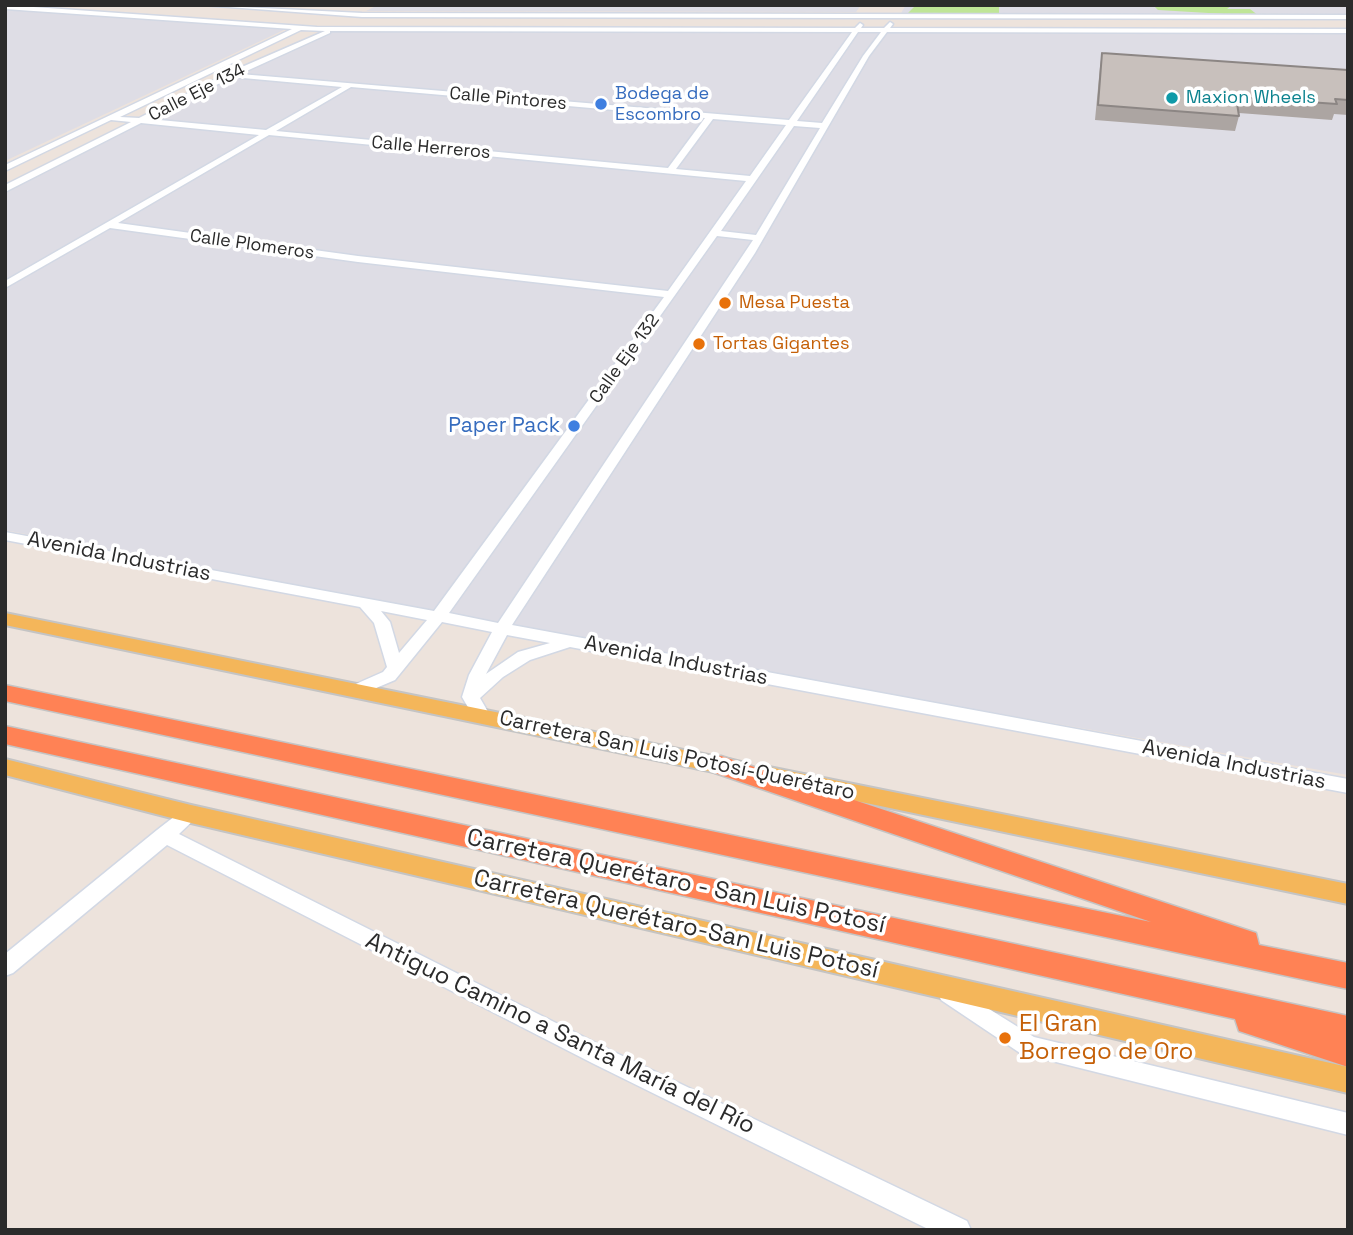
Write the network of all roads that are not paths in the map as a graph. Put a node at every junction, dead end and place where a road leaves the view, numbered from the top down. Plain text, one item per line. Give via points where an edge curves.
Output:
1 (205, 5) edge
2 (347, 5) edge
3 (377, 5) edge
4 (873, 5) edge
5 (5, 7) edge
6 (899, 11) edge
7 (1181, 13) junction
8 (330, 14) junction
9 (362, 15) junction
10 (865, 16) junction
11 (1086, 17) junction
12 (1348, 17) edge
13 (1211, 18) junction
14 (1252, 18) junction
15 (301, 27) junction
16 (342, 29) junction
17 (857, 29) junction
18 (886, 29) junction
19 (1348, 31) edge
20 (231, 75) junction
21 (348, 86) junction
22 (710, 117) junction
23 (110, 118) junction
24 (143, 121) junction
25 (792, 124) junction
26 (827, 126) junction
27 (267, 132) junction
28 (5, 168) edge
29 (670, 171) junction
30 (752, 179) junction
31 (5, 188) edge
32 (109, 225) junction
33 (714, 233) junction
34 (759, 238) junction
35 (5, 285) edge
36 (671, 295) junction
37 (5, 536) edge
38 (365, 603) junction
39 (438, 617) junction
40 (5, 619) edge
41 (502, 629) junction
42 (572, 642) junction
43 (396, 669) junction
44 (355, 691) junction
45 (5, 693) edge
46 (476, 707) junction
47 (5, 735) edge
48 (5, 743) edge
49 (72, 751) junction
50 (721, 765) junction
51 (5, 767) edge
52 (1348, 786) edge
53 (191, 814) junction
54 (164, 835) junction
55 (1348, 894) edge
56 (5, 967) edge
57 (1346, 976) edge
58 (1124, 979) junction
59 (939, 986) junction
60 (1348, 1030) edge
61 (1348, 1054) edge
62 (1348, 1080) edge
63 (1348, 1124) edge
64 (958, 1230) edge

1 - 8 street
2 - 8 street, Calle Eje 134
3 - 9 street, Calle Eje 134
4 - 10 street, Calle Eje 132
5 - 15 street
6 - 10 street
6 - 11 street
6 - 18 street
7 - 11 street
7 - 13 street
7 - 14 street
8 - 9 street
8 - 15 street, Calle Eje 134
9 - 10 street
9 - 16 street, Calle Eje 134 via 366,22
10 - 17 street, Calle Eje 132
11 - 13 street
12 - 14 street
13 - 14 street
15 - 16 street
15 - 23 street, Calle Eje 134
16 - 17 street
16 - 20 street, Calle Eje 134 via 314,36
17 - 18 street
17 - 25 street, Calle Eje 132
18 - 19 street
18 - 26 street
20 - 21 street, Calle Pintores
20 - 24 street, Calle Eje 134
21 - 22 street, Calle Pintores
21 - 27 street
22 - 25 street, Calle Pintores
22 - 29 street
23 - 24 street, Calle Herreros
23 - 28 street, Calle Eje 134
24 - 27 street, Calle Herreros
24 - 31 street, Calle Eje 134
25 - 26 street, Calle Pintores
25 - 30 street, Calle Eje 132
26 - 34 street
27 - 29 street, Calle Herreros
27 - 32 street
29 - 30 street, Calle Herreros
30 - 33 street, Calle Eje 132
32 - 35 street
32 - 36 street, Calle Plomeros
33 - 34 street
33 - 36 street, Calle Eje 132
34 - 41 street
36 - 39 street, Calle Eje 132
37 - 38 street, Avenida Industrias
38 - 39 street, Avenida Industrias
38 - 43 street via 382,622
39 - 41 street, Avenida Industrias
39 - 43 street, Calle Eje 132
40 - 44 main road, Carretera San Luis Potosí-Querétaro
41 - 42 street, Avenida Industrias
41 - 46 street via 477,675
42 - 46 street via 524,656 497,673
42 - 52 street, Avenida Industrias
43 - 44 street, Calle Eje 132
44 - 46 main road, Carretera San Luis Potosí-Querétaro
45 - 57 highway, Carretera Querétaro - San Luis Potosí
46 - 50 main road, Carretera San Luis Potosí-Querétaro
47 - 49 highway, Carretera Querétaro - San Luis Potosí
48 - 49 highway
49 - 58 highway, Carretera Querétaro - San Luis Potosí
50 - 55 main road, Carretera San Luis Potosí-Querétaro
50 - 57 highway
51 - 53 main road, Carretera Querétaro-San Luis Potosí
53 - 54 street
53 - 59 main road, Carretera Querétaro-San Luis Potosí
54 - 56 street
54 - 64 street, Antiguo Camino a Santa María del Río via 600,1056
58 - 60 highway, Carretera Querétaro - San Luis Potosí
58 - 61 highway
59 - 62 main road, Carretera Querétaro-San Luis Potosí
59 - 63 street via 1028,1046

